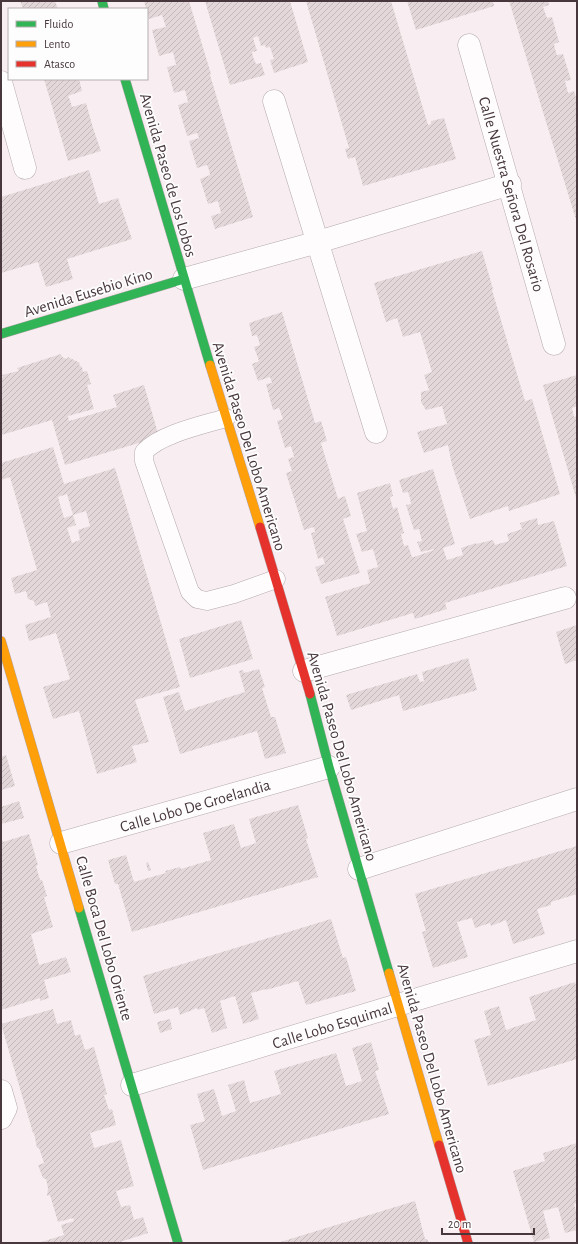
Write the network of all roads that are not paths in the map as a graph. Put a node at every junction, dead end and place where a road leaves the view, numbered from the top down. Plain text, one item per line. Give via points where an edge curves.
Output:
1 (469, 45) dead end
2 (125, 80) edge
3 (1, 82) edge
4 (274, 101) dead end
5 (25, 168) dead end
6 (510, 184) junction
7 (318, 242) junction
8 (184, 280) junction
9 (1, 334) edge
10 (554, 344) dead end
11 (226, 418) junction
12 (376, 432) dead end
13 (276, 579) junction
14 (565, 598) dead end
15 (1, 641) edge
16 (304, 671) junction
17 (329, 767) junction
18 (577, 799) edge
19 (61, 843) junction
20 (359, 869) junction
21 (577, 951) edge
22 (399, 1005) junction
23 (132, 1085) junction
24 (1, 1091) edge
25 (1, 1118) edge
26 (178, 1243) edge
27 (468, 1243) edge

1 - 6 street, Calle Nuestra Señora Del Rosario
2 - 8 street, Avenida Paseo de Los Lobos
3 - 5 street
4 - 7 street
6 - 7 street
6 - 10 street, Calle Nuestra Señora Del Rosario
7 - 8 street
7 - 12 street
8 - 9 street, Avenida Eusebio Kino
8 - 11 street, Avenida Paseo Del Lobo Americano
11 - 13 street, Avenida Paseo Del Lobo Americano
11 - 13 lane via 180,431 148,447 144,452 144,461 190,592 197,599 207,601
13 - 16 street, Avenida Paseo Del Lobo Americano
14 - 16 street
15 - 19 street, Calle Boca Del Lobo Oriente
16 - 17 street, Avenida Paseo Del Lobo Americano
17 - 19 street, Calle Lobo De Groelandia
17 - 20 street, Avenida Paseo Del Lobo Americano
18 - 20 street
19 - 23 street, Calle Boca Del Lobo Oriente
20 - 22 street, Avenida Paseo Del Lobo Americano
21 - 22 street, Calle Lobo Esquimal
22 - 23 street, Calle Lobo Esquimal
22 - 27 street, Avenida Paseo Del Lobo Americano
23 - 26 street, Calle Boca Del Lobo Oriente
24 - 25 street via 6,1108

